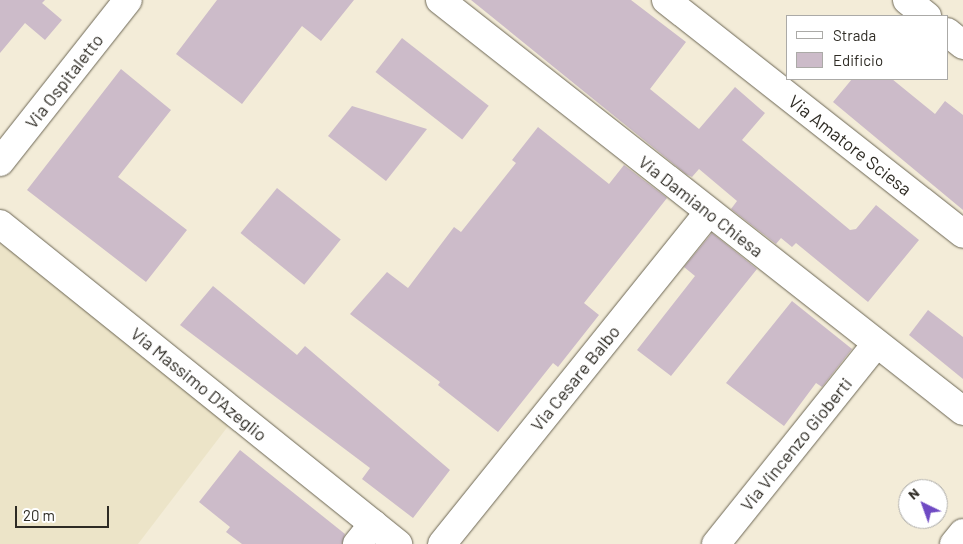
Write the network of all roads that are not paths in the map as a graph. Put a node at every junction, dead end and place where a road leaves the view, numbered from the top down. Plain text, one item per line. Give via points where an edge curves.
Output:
1 (128, 0) edge
2 (440, 0) edge
3 (666, 0) edge
4 (907, 0) edge
5 (926, 15) edge
6 (948, 33) edge
7 (963, 45) edge
8 (0, 162) edge
9 (709, 212) junction
10 (0, 224) edge
11 (963, 234) edge
12 (876, 344) junction
13 (963, 411) edge
14 (963, 533) edge
15 (365, 534) edge
16 (398, 544) edge
17 (442, 544) edge
18 (716, 544) edge
19 (954, 544) edge

1 - 8 street, Via Ospitaletto
2 - 9 street, Via Damiano Chiesa
3 - 11 street, Via Amatore Sciesa
4 - 5 street
6 - 7 street
9 - 12 street, Via Damiano Chiesa
9 - 17 street, Via Cesare Balbo
10 - 15 street, Via Massimo D'Azeglio
12 - 13 street, Via Damiano Chiesa
12 - 18 street, Via Vincenzo Gioberti
14 - 19 street
15 - 16 street, Via Massimo D'Azeglio

